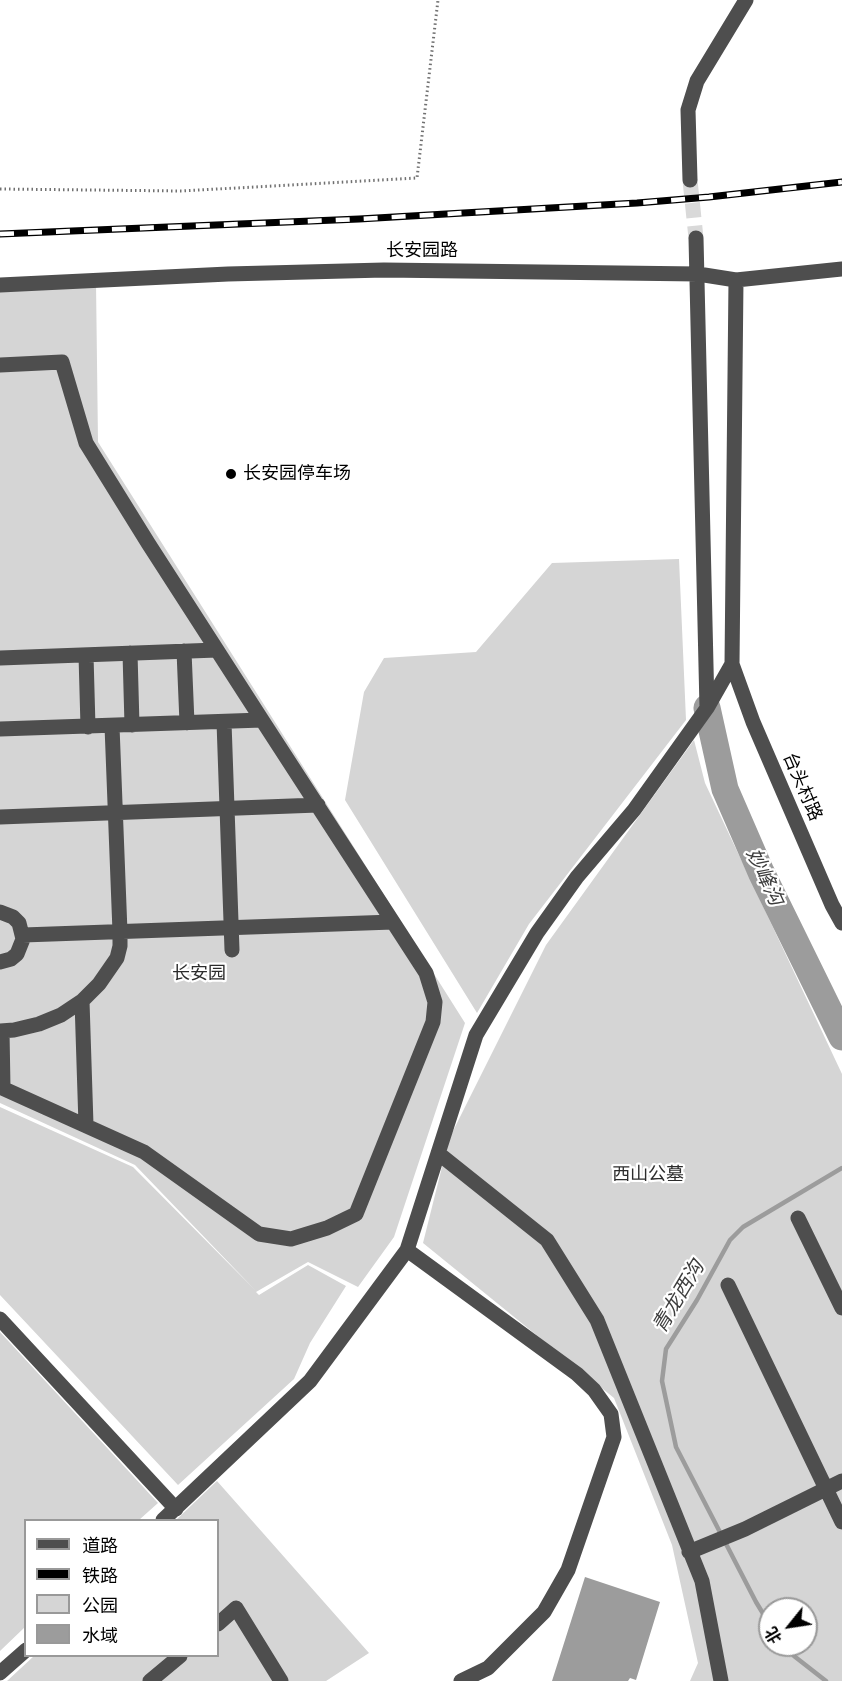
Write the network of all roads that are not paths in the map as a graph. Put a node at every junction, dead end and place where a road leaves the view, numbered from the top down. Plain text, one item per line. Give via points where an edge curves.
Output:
1 (746, 0) edge
2 (690, 180) tunnel mouth
3 (696, 238) tunnel mouth
4 (842, 269) edge
5 (698, 274) junction
6 (736, 280) junction
7 (0, 285) edge
8 (0, 365) edge
9 (216, 650) junction
10 (184, 651) junction
11 (130, 653) junction
12 (86, 655) junction
13 (0, 658) edge
14 (732, 664) junction
15 (707, 708) junction
16 (262, 720) junction
17 (224, 722) junction
18 (186, 723) junction
19 (132, 725) junction
20 (112, 726) junction
21 (88, 727) junction
22 (0, 729) edge
23 (318, 805) junction
24 (227, 809) junction
25 (116, 813) junction
26 (0, 817) edge
27 (0, 912) edge
28 (393, 922) junction
29 (842, 923) edge
30 (231, 928) junction
31 (120, 932) junction
32 (23, 935) junction
33 (232, 950) dead end
34 (0, 962) edge
35 (82, 1001) junction
36 (1, 1031) edge
37 (1, 1087) edge
38 (86, 1125) junction
39 (438, 1153) junction
40 (798, 1218) dead end
41 (407, 1250) junction
42 (728, 1285) dead end
43 (842, 1308) edge
44 (0, 1318) edge
45 (842, 1481) edge
46 (826, 1489) junction
47 (176, 1509) junction
48 (165, 1519) edge
49 (842, 1522) edge
50 (689, 1552) junction
51 (219, 1623) edge
52 (24, 1652) edge
53 (179, 1657) edge
54 (0, 1673) edge
55 (150, 1681) edge
56 (281, 1681) edge
57 (461, 1681) edge
58 (721, 1681) edge

1 - 2 street via 697,81 691,100
3 - 5 street
4 - 6 street, 长安园路
5 - 6 street, 长安园路
5 - 7 street, 长安园路 via 372,270
5 - 15 street
6 - 14 street
8 - 9 street via 62,362 86,443
9 - 10 street
9 - 16 street
10 - 11 street
10 - 18 street
11 - 12 street
11 - 19 street
12 - 13 street
12 - 21 street
14 - 15 street
14 - 29 street, 台头村路 via 753,722
15 - 39 street via 634,810 537,933 476,1035
16 - 17 street
16 - 23 street
17 - 18 street
17 - 24 street
18 - 19 street
19 - 20 street
20 - 21 street
20 - 25 street
21 - 22 street
23 - 24 street
23 - 28 street
24 - 25 street
24 - 30 street
25 - 26 street
25 - 31 street
27 - 32 street via 19,923
28 - 30 street
28 - 38 street via 426,974 435,1002 433,1022 356,1214 291,1239 259,1234 144,1152
30 - 31 street
30 - 33 street
31 - 32 street
31 - 35 street via 117,958
32 - 34 street via 17,954
35 - 36 street via 39,1024
35 - 38 street
36 - 37 street
37 - 38 street
39 - 41 street
39 - 50 street via 547,1240 597,1320
40 - 43 street
41 - 47 street via 310,1381
41 - 57 street via 577,1374 611,1414 614,1437 568,1570 544,1612 488,1668
42 - 46 street
44 - 47 street
45 - 46 street
46 - 49 street
46 - 50 street
47 - 48 street
50 - 58 street via 702,1581
51 - 56 street via 236,1608
52 - 54 street
53 - 55 street

